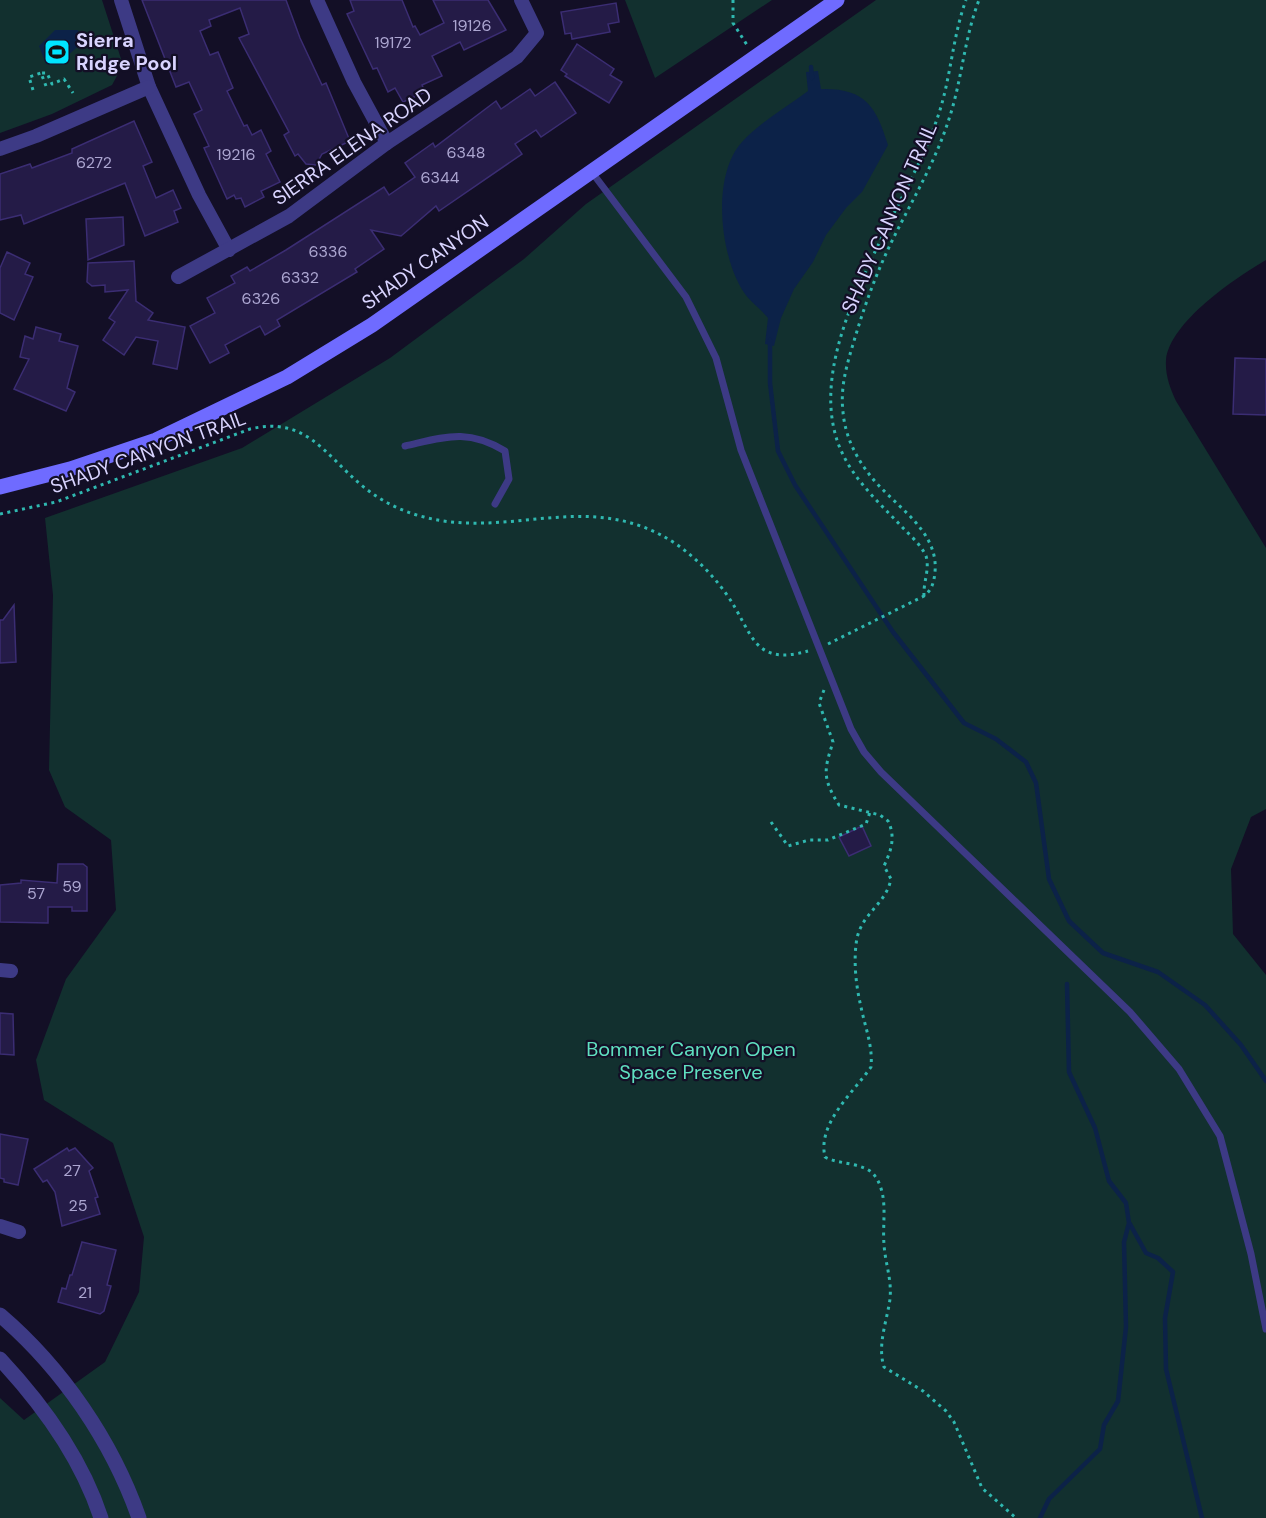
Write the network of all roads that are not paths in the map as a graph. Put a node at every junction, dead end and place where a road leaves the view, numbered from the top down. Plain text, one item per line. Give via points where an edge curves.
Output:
1 (121, 0) edge
2 (317, 0) edge
3 (521, 0) edge
4 (837, 0) edge
5 (149, 87) junction
6 (387, 143) junction
7 (0, 149) edge
8 (591, 171) junction
9 (230, 250) junction
10 (178, 277) dead end
11 (405, 447) dead end
12 (0, 487) edge
13 (495, 504) dead end
14 (0, 1226) edge
15 (19, 1232) dead end
16 (0, 1315) edge
17 (1266, 1329) edge
18 (0, 1359) edge
19 (102, 1518) edge
20 (139, 1518) edge

1 - 5 street
2 - 6 street
3 - 6 street, SIERRA ELENA ROAD via 537,33 518,57
4 - 8 main road, SHADY CANYON
5 - 7 street
5 - 9 street via 199,195
6 - 9 street, SIERRA ELENA ROAD via 289,216
8 - 12 main road, SHADY CANYON via 372,325 287,377 156,440
8 - 17 lane via 686,297 716,358 741,450 818,648 864,752 1130,1012 1179,1069 1220,1136
9 - 10 street, SIERRA ELENA ROAD
11 - 13 lane via 452,436 485,439 505,451 509,479
14 - 15 street
16 - 20 street via 23,1335 71,1391 110,1453
18 - 19 street via 52,1422 75,1458

